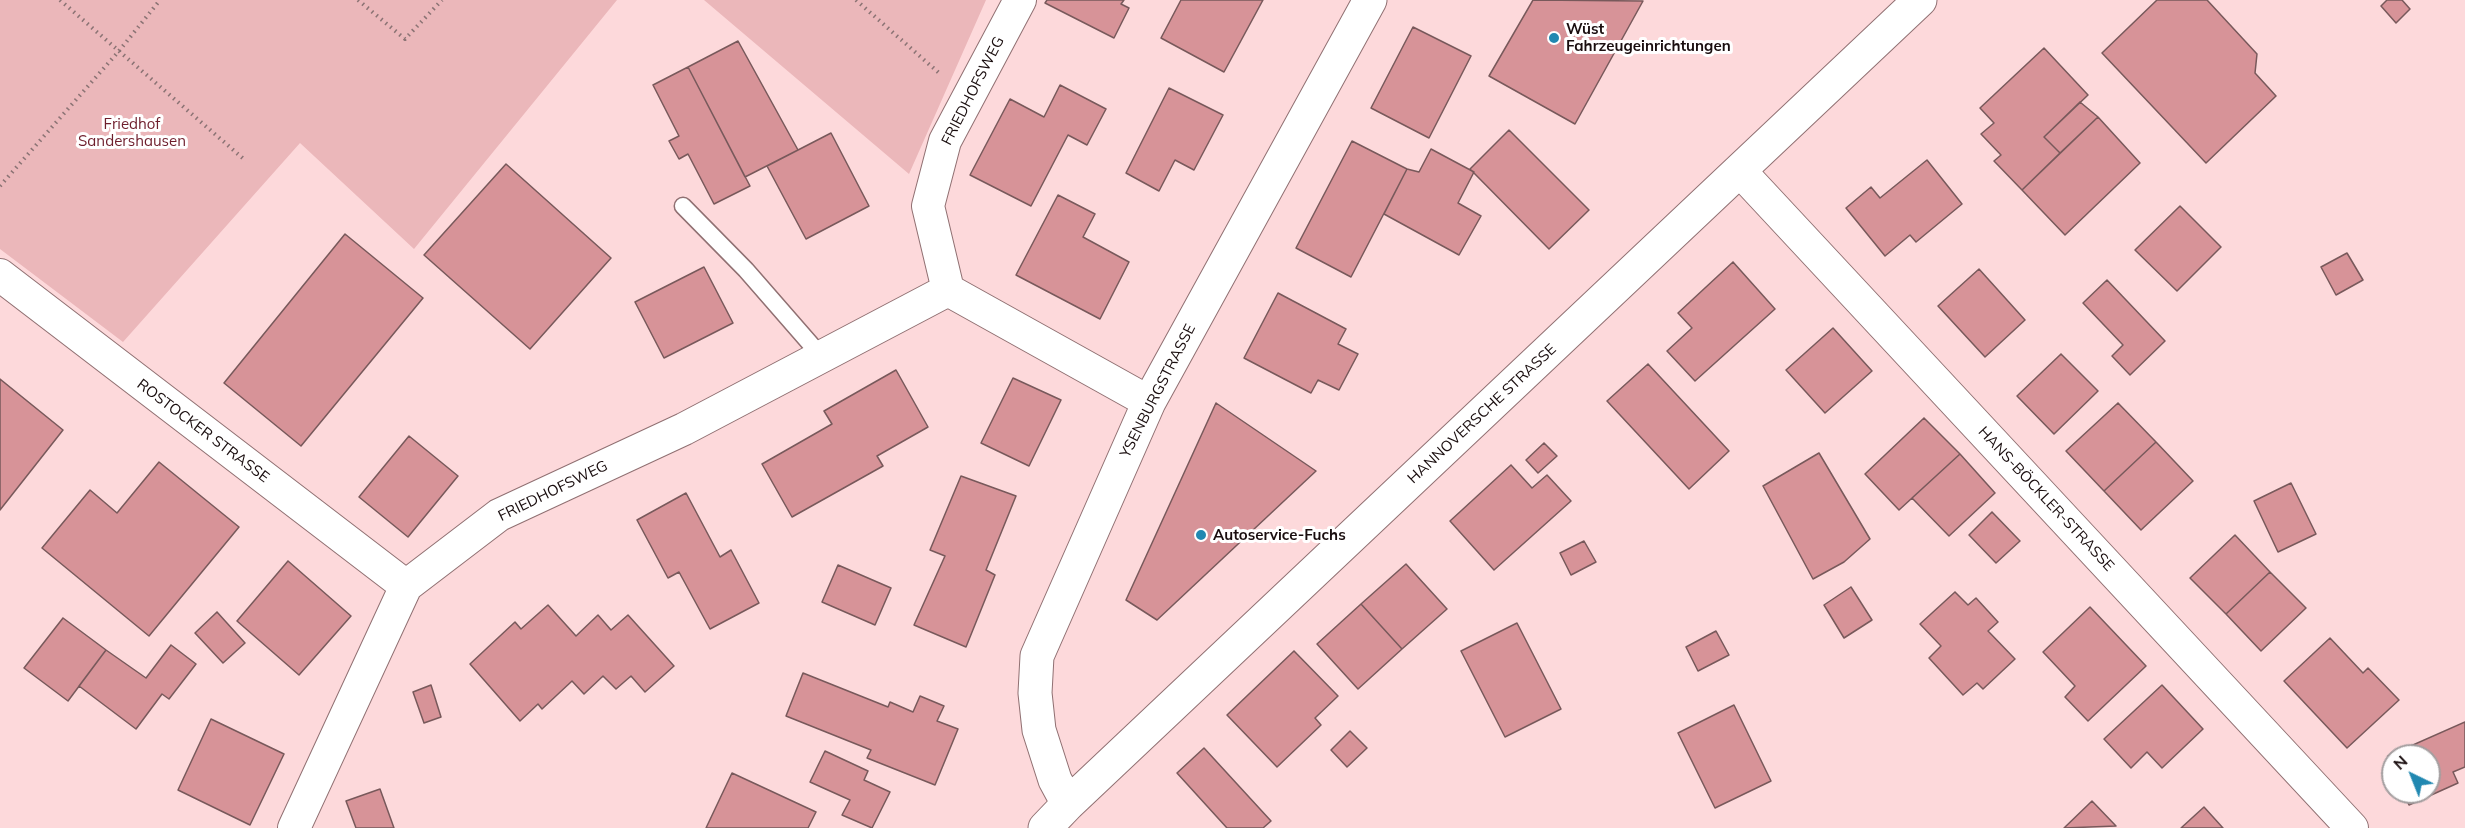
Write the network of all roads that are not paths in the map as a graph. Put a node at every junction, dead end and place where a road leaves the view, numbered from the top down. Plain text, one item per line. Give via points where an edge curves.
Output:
1 (1020, 0) edge
2 (1370, 0) edge
3 (1920, 0) edge
4 (1740, 171) junction
5 (682, 206) dead end
6 (0, 275) edge
7 (948, 290) junction
8 (820, 356) junction
9 (1149, 402) junction
10 (406, 586) junction
11 (1068, 804) junction
12 (294, 828) edge
13 (1045, 828) edge
14 (2352, 828) edge

1 - 7 street, FRIEDHOFSWEG via 945,141 928,206
2 - 9 main road, YSENBURGSTRASSE
3 - 4 main road, HANNOVERSCHE STRASSE
4 - 11 main road, HANNOVERSCHE STRASSE
4 - 14 street, HANS-BÖCKLER-STRASSE
5 - 8 lane via 746,270
6 - 10 street, ROSTOCKER STRASSE
7 - 8 street, FRIEDHOFSWEG
7 - 9 street
8 - 10 street, FRIEDHOFSWEG via 684,429 499,515
9 - 11 main road, YSENBURGSTRASSE via 1037,656 1035,693 1040,730 1055,780
10 - 12 street, FRIEDHOFSWEG
11 - 13 main road, HANNOVERSCHE STRASSE

